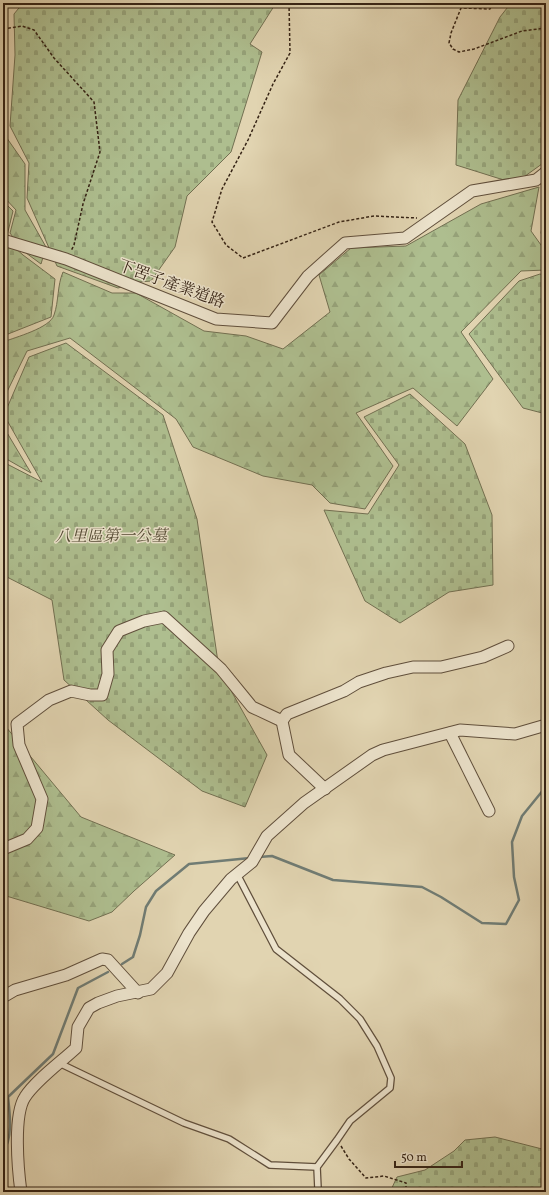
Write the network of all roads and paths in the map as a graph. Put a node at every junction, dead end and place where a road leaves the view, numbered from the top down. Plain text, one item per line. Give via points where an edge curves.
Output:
1 (289, 3) edge
2 (493, 3) edge
3 (546, 28) edge
4 (3, 30) edge
5 (546, 172) edge
6 (433, 218) junction
7 (3, 240) edge
8 (66, 259) junction
9 (508, 646) dead end
10 (282, 721) junction
11 (546, 725) edge
12 (450, 733) junction
13 (325, 789) junction
14 (489, 812) dead end
15 (3, 850) edge
16 (237, 874) junction
17 (138, 993) junction
18 (3, 997) edge
19 (59, 1063) junction
20 (337, 1140) junction
21 (318, 1167) junction
22 (21, 1192) edge
23 (316, 1192) edge
24 (406, 1192) edge

1 - 6 path via 290,53 222,189 212,222 226,245 243,258 339,222 374,216
2 - 3 path via 490,9 462,8 450,38 452,49 460,52 474,49 522,31
4 - 8 path via 22,26 34,30 54,58 94,102 100,152 83,204 74,245
5 - 6 street, 下罟子產業道路 via 536,180 472,191
6 - 8 street, 下罟子產業道路 via 405,238 346,243 308,276 272,323 216,320
7 - 8 street, 下罟子產業道路
9 - 10 street via 483,657 441,667 413,667 386,673 359,682 344,691 287,714
10 - 13 street via 288,755
10 - 15 street via 252,707 221,669 164,617 144,621 119,631 107,650 108,674 102,695 71,691 49,700 17,724 19,745 42,799 38,828 27,839
11 - 12 street via 515,734 460,730
12 - 13 street via 383,750
12 - 14 street
13 - 16 street via 267,836 252,862
16 - 17 street via 204,911 167,973 151,989
16 - 20 lane via 276,949 340,999 360,1019 391,1078 390,1088 350,1121
17 - 18 street via 108,960 102,959 66,975 15,990
17 - 19 street via 117,996 89,1008 78,1027 76,1048
19 - 21 lane via 184,1123 229,1139 270,1165
19 - 22 street via 30,1089 18,1118
20 - 21 lane
20 - 24 path via 366,1178 384,1176 406,1183
21 - 23 lane

